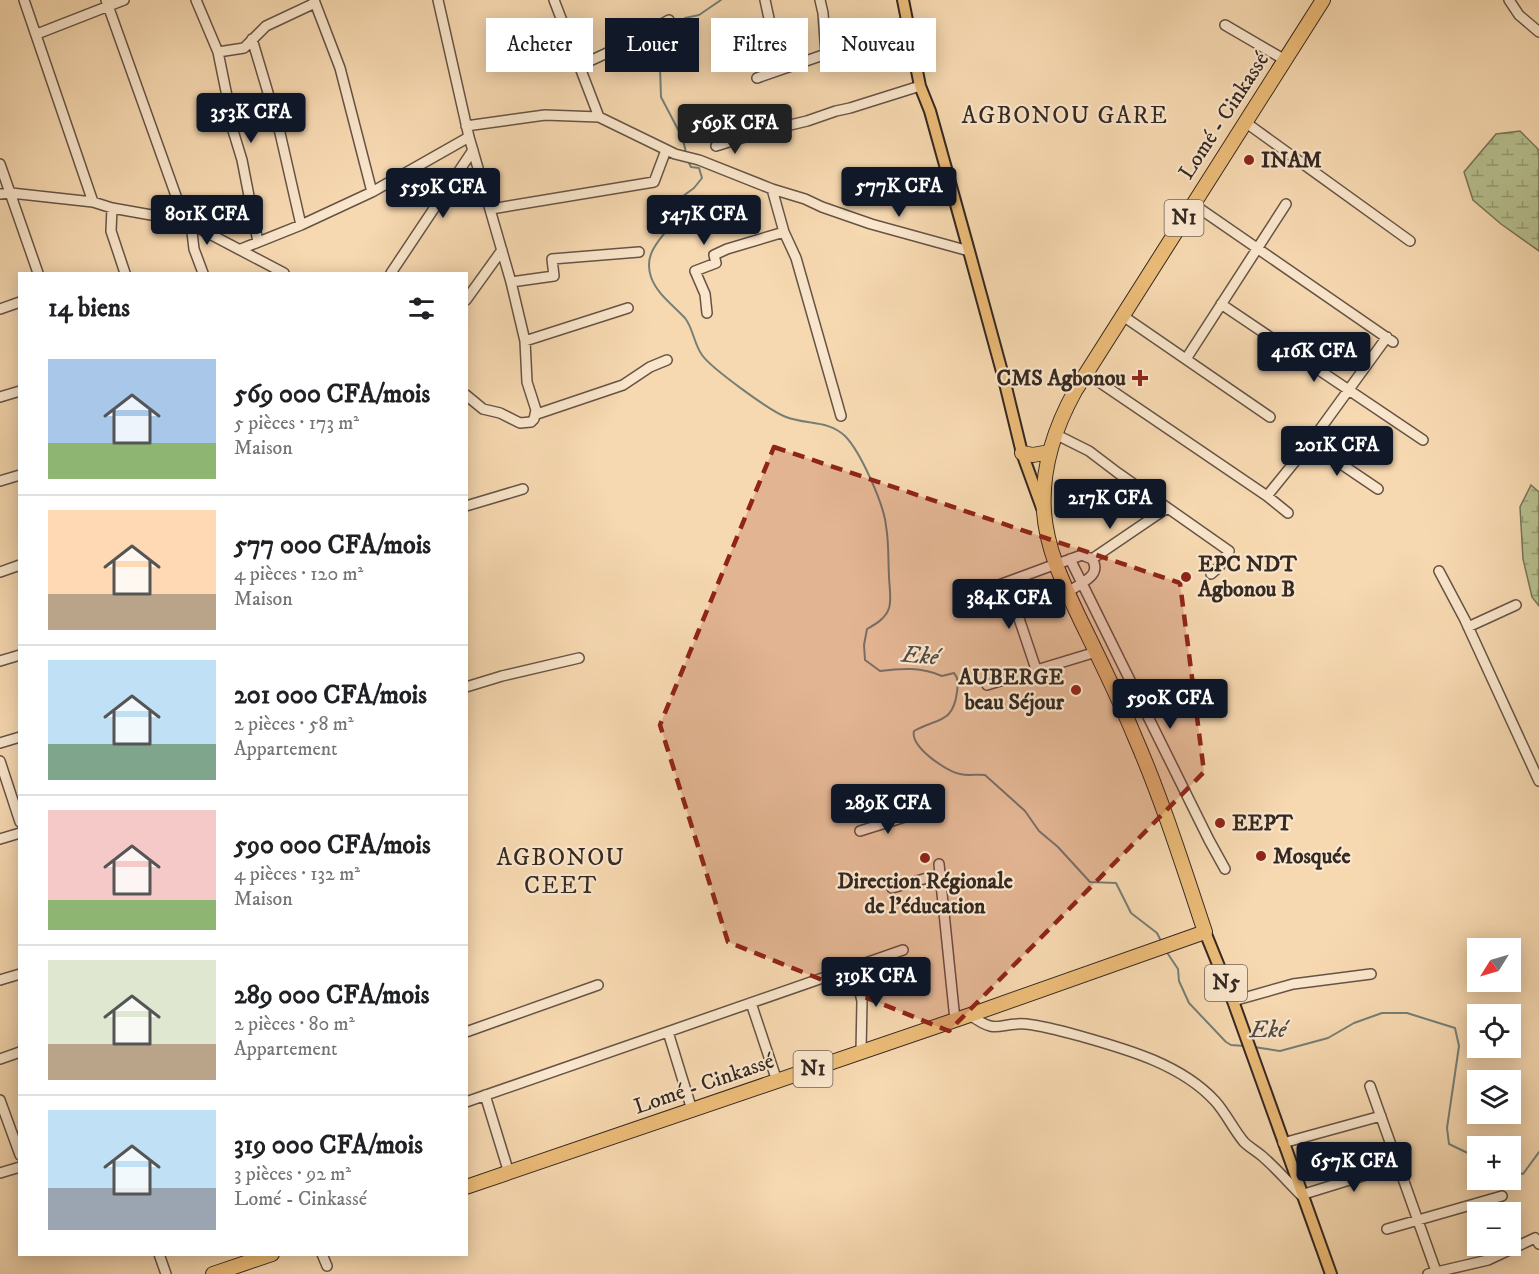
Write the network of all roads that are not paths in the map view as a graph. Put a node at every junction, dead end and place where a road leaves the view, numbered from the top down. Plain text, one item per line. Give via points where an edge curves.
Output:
1 (24, 0) edge
2 (124, 0) edge
3 (196, 0) edge
4 (438, 0) edge
5 (554, 0) edge
6 (765, 0) edge
7 (820, 0) edge
8 (903, 0) edge
9 (1323, 0) edge
10 (1509, 0) edge
11 (315, 1) edge
12 (107, 3) edge
13 (561, 18) edge
14 (769, 18) edge
15 (823, 18) edge
16 (1225, 25) dead end
17 (1539, 32) edge
18 (37, 34) junction
19 (252, 39) junction
20 (218, 52) junction
21 (1285, 60) junction
22 (581, 72) edge
23 (772, 72) edge
24 (757, 78) dead end
25 (920, 86) junction
26 (598, 117) junction
27 (1245, 122) junction
28 (466, 126) junction
29 (469, 137) junction
30 (716, 146) dead end
31 (473, 150) junction
32 (666, 150) junction
33 (0, 164) edge
34 (772, 189) junction
35 (372, 192) junction
36 (11, 193) junction
37 (0, 194) edge
38 (93, 202) junction
39 (1193, 204) junction
40 (1286, 204) dead end
41 (111, 208) junction
42 (491, 209) junction
43 (188, 222) junction
44 (301, 225) junction
45 (784, 232) junction
46 (1410, 241) dead end
47 (258, 242) junction
48 (1257, 248) junction
49 (241, 249) junction
50 (502, 250) junction
51 (969, 251) junction
52 (639, 252) dead end
53 (38, 272) edge
54 (125, 272) edge
55 (203, 272) edge
56 (282, 272) edge
57 (392, 272) edge
58 (511, 282) junction
59 (468, 297) edge
60 (18, 303) edge
61 (1221, 304) junction
62 (628, 308) dead end
63 (0, 309) edge
64 (707, 313) dead end
65 (1123, 316) junction
66 (525, 341) junction
67 (1186, 359) junction
68 (667, 360) dead end
69 (1086, 373) junction
70 (1348, 390) junction
71 (18, 392) edge
72 (468, 396) edge
73 (0, 397) edge
74 (537, 414) dead end
75 (841, 416) dead end
76 (1270, 417) dead end
77 (1423, 440) dead end
78 (1052, 442) junction
79 (1310, 443) junction
80 (1022, 453) junction
81 (18, 476) edge
82 (0, 481) edge
83 (523, 489) dead end
84 (1378, 489) dead end
85 (1267, 496) junction
86 (468, 505) edge
87 (1167, 508) junction
88 (1288, 513) dead end
89 (1044, 515) junction
90 (1092, 559) junction
91 (1062, 562) junction
92 (18, 567) edge
93 (1439, 571) dead end
94 (0, 572) edge
95 (1211, 574) dead end
96 (1006, 583) junction
97 (1076, 586) junction
98 (962, 599) dead end
99 (1074, 605) junction
100 (1515, 605) dead end
101 (1468, 627) junction
102 (1096, 652) junction
103 (18, 656) edge
104 (579, 658) dead end
105 (0, 661) edge
106 (1036, 669) junction
107 (987, 684) dead end
108 (468, 686) edge
109 (18, 738) edge
110 (0, 743) edge
111 (0, 761) edge
112 (1539, 781) edge
113 (18, 816) edge
114 (908, 816) dead end
115 (860, 831) dead end
116 (18, 834) edge
117 (0, 839) edge
118 (939, 864) dead end
119 (1226, 869) dead end
120 (941, 874) junction
121 (892, 888) dead end
122 (1205, 932) junction
123 (903, 950) dead end
124 (854, 968) junction
125 (1371, 974) dead end
126 (18, 975) edge
127 (0, 980) edge
128 (598, 986) dead end
129 (1233, 1001) junction
130 (751, 1003) junction
131 (970, 1015) junction
132 (955, 1020) junction
133 (468, 1031) edge
134 (668, 1032) junction
135 (861, 1052) junction
136 (18, 1053) edge
137 (0, 1059) edge
138 (777, 1081) junction
139 (1370, 1086) dead end
140 (485, 1095) junction
141 (0, 1100) edge
142 (468, 1101) edge
143 (692, 1110) junction
144 (1381, 1116) junction
145 (1283, 1143) junction
146 (18, 1150) edge
147 (1398, 1165) junction
148 (18, 1168) edge
149 (0, 1173) edge
150 (509, 1173) junction
151 (468, 1186) edge
152 (1301, 1195) junction
153 (1502, 1197) dead end
154 (1418, 1220) junction
155 (1387, 1229) dead end
156 (1539, 1244) edge
157 (160, 1256) edge
158 (260, 1256) edge
159 (323, 1256) edge
160 (243, 1259) edge
161 (327, 1266) dead end
162 (1434, 1273) edge
163 (166, 1274) edge
164 (213, 1274) edge
165 (1331, 1274) edge

1 - 18 street
2 - 12 street
3 - 20 street
4 - 28 street
5 - 13 street
6 - 14 street
7 - 15 street
8 - 25 main road
9 - 21 highway, Lomé - Cinkassé / N1
10 - 17 street
11 - 19 street via 266,26
11 - 35 street via 340,68
12 - 18 street
12 - 43 street
16 - 21 street
18 - 38 street
19 - 20 street via 244,48
19 - 44 street via 280,133
20 - 47 street
21 - 27 highway, Lomé - Cinkassé / N1
22 - 26 street
23 - 24 street
25 - 30 street via 807,121 763,128
25 - 51 main road
26 - 28 street via 545,115
26 - 32 street
27 - 39 highway, Lomé - Cinkassé / N1
27 - 46 street
28 - 29 street
29 - 31 street
29 - 35 street
31 - 42 street
31 - 57 street
32 - 34 street
32 - 42 street via 654,182
33 - 36 street
34 - 45 street
34 - 51 street via 871,224
35 - 44 street
36 - 37 street
36 - 38 street
36 - 53 street
38 - 41 street
39 - 48 street
39 - 65 highway, Lomé - Cinkassé / N1
40 - 48 street
41 - 43 street
41 - 54 street via 111,231
42 - 50 street
43 - 49 street
43 - 55 street
44 - 47 street
45 - 64 street via 714,255 716,263 695,271 705,294
45 - 75 street via 796,258
47 - 49 street
48 - 61 street
48 - 70 street via 1390,340
49 - 56 street
50 - 58 street
50 - 59 street
51 - 80 main road
52 - 58 street via 552,259 554,276
58 - 66 street
60 - 63 street
61 - 67 street
61 - 70 street
62 - 66 street
65 - 67 street
65 - 69 highway, Lomé - Cinkassé / N1
66 - 72 street via 527,382 536,410 531,422 520,423 483,409
67 - 76 street
68 - 74 street via 623,385
69 - 78 highway, Lomé - Cinkassé / N1
69 - 85 street
70 - 77 street
70 - 79 street
71 - 73 street
78 - 80 highway via 1033,455
78 - 87 street via 1089,451
78 - 89 highway, Lomé - Cinkassé / N1 via 1044,487
78 - 91 highway, Lomé - Cinkassé / N1 via 1049,503 1053,536
79 - 84 street
79 - 85 street
80 - 89 main road
81 - 82 street
83 - 86 street
85 - 88 street
87 - 90 street
87 - 95 street via 1229,551
89 - 91 highway, Lomé - Cinkassé / N1
90 - 91 street via 1082,555
90 - 97 street via 1094,573
91 - 96 street
91 - 97 highway, Lomé - Cinkassé / N1
91 - 99 highway, Lomé - Cinkassé / N1
92 - 94 street
93 - 101 street
96 - 98 street
96 - 106 street
97 - 99 highway, Lomé - Cinkassé / N1
97 - 119 street
99 - 102 highway, N1
100 - 101 street
101 - 112 street
102 - 106 street
102 - 122 highway, N1 via 1146,765
103 - 105 street
104 - 108 street
106 - 107 street
109 - 110 street
111 - 113 street
114 - 115 street
116 - 117 street
118 - 120 street
120 - 121 street
120 - 132 street
122 - 129 main road, N5
122 - 131 highway, Lomé - Cinkassé / N1
123 - 124 street
124 - 130 street
124 - 135 street via 862,1001
125 - 129 street via 1293,984
126 - 127 street
128 - 133 street
129 - 145 main road, N5
130 - 134 street
130 - 138 street
131 - 132 highway, Lomé - Cinkassé / N1
131 - 152 street via 988,1027 1022,1024 1081,1036 1175,1071 1214,1100 1246,1144
132 - 135 highway, Lomé - Cinkassé / N1
134 - 140 street
134 - 143 street
135 - 138 highway, Lomé - Cinkassé / N1
136 - 137 street
138 - 143 highway, Lomé - Cinkassé / N1
139 - 144 street
140 - 142 street
140 - 150 street
141 - 146 street
143 - 150 highway, Lomé - Cinkassé / N1
144 - 145 street
144 - 147 street
145 - 152 main road, N5
147 - 152 street
147 - 154 street
148 - 149 street
150 - 151 highway, Lomé - Cinkassé / N1
152 - 165 main road, N5
153 - 154 street
154 - 155 street
154 - 162 street
156 - 162 street via 1535,1238 1488,1260
157 - 163 street
158 - 160 highway
159 - 161 street
160 - 164 highway

